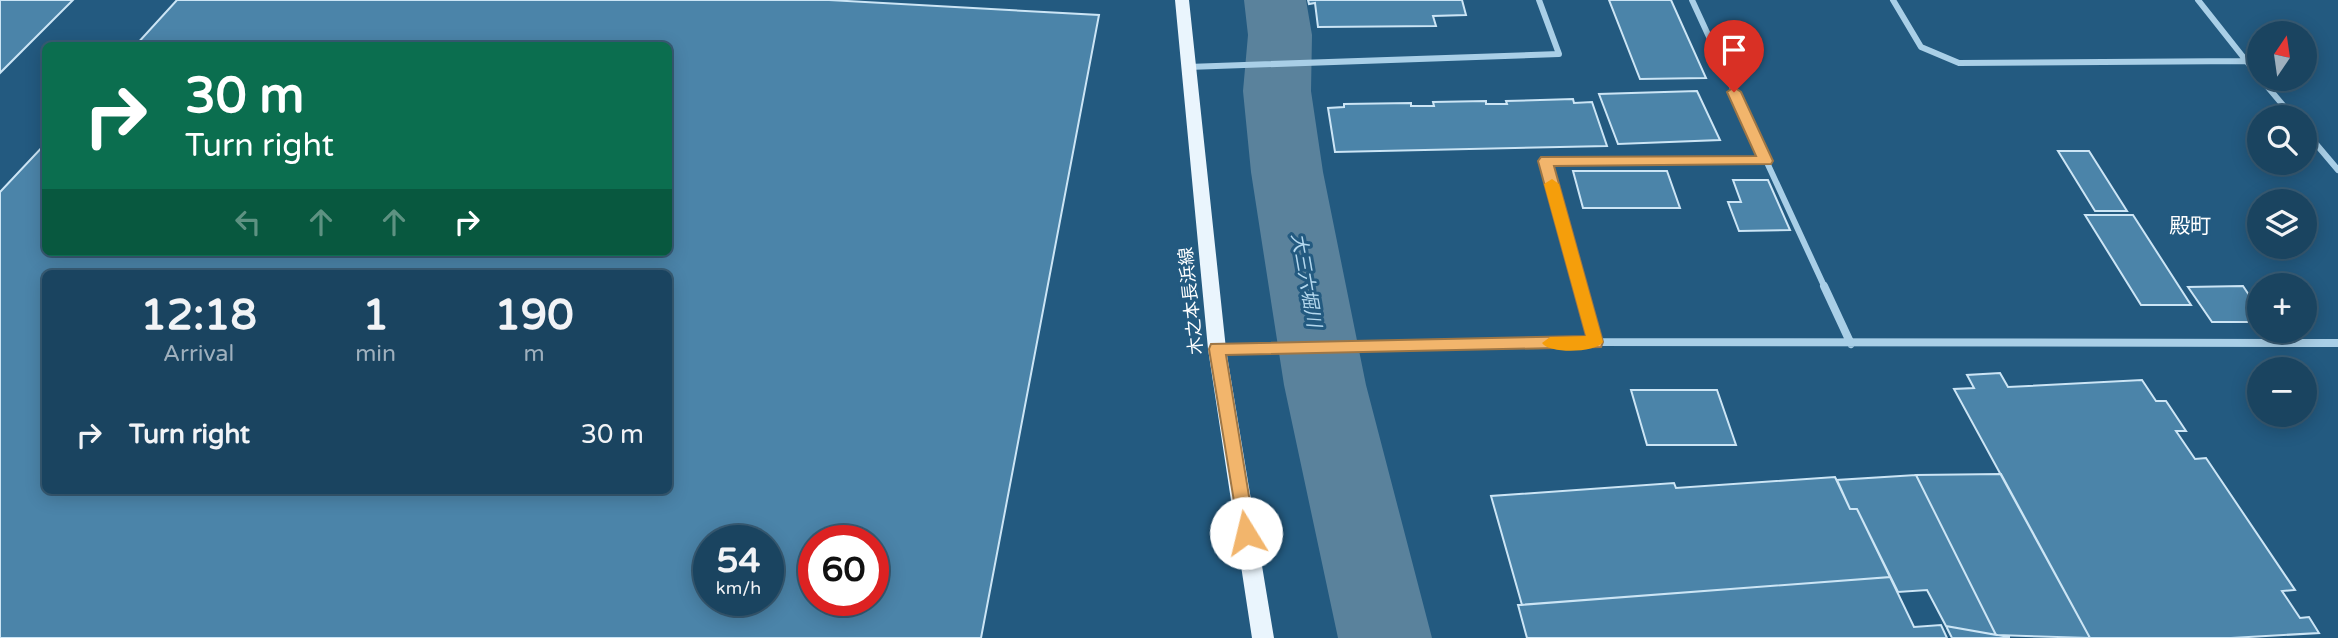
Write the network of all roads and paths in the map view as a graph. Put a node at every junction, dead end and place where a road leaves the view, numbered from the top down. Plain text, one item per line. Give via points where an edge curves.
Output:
1 (1182, 0) edge
2 (1539, 0) edge
3 (1692, 0) edge
4 (1893, 0) edge
5 (2198, 0) edge
6 (2246, 61) joint
7 (1188, 67) junction
8 (2271, 91) edge
9 (2283, 105) edge
10 (2317, 145) edge
11 (1766, 161) junction
12 (2337, 168) edge
13 (1595, 342) junction
14 (2338, 343) edge
15 (1851, 344) junction
16 (1217, 349) junction
17 (1263, 638) edge

1 - 7 main road, 木之本長浜線
2 - 7 street via 1559,54
3 - 11 street
4 - 6 street via 1921,47 1959,63
5 - 6 street
7 - 16 main road, 木之本長浜線
8 - 9 street
10 - 12 street
11 - 13 street via 1546,161
11 - 15 street
13 - 15 street
13 - 16 street
14 - 15 street
16 - 17 main road, 木之本長浜線

